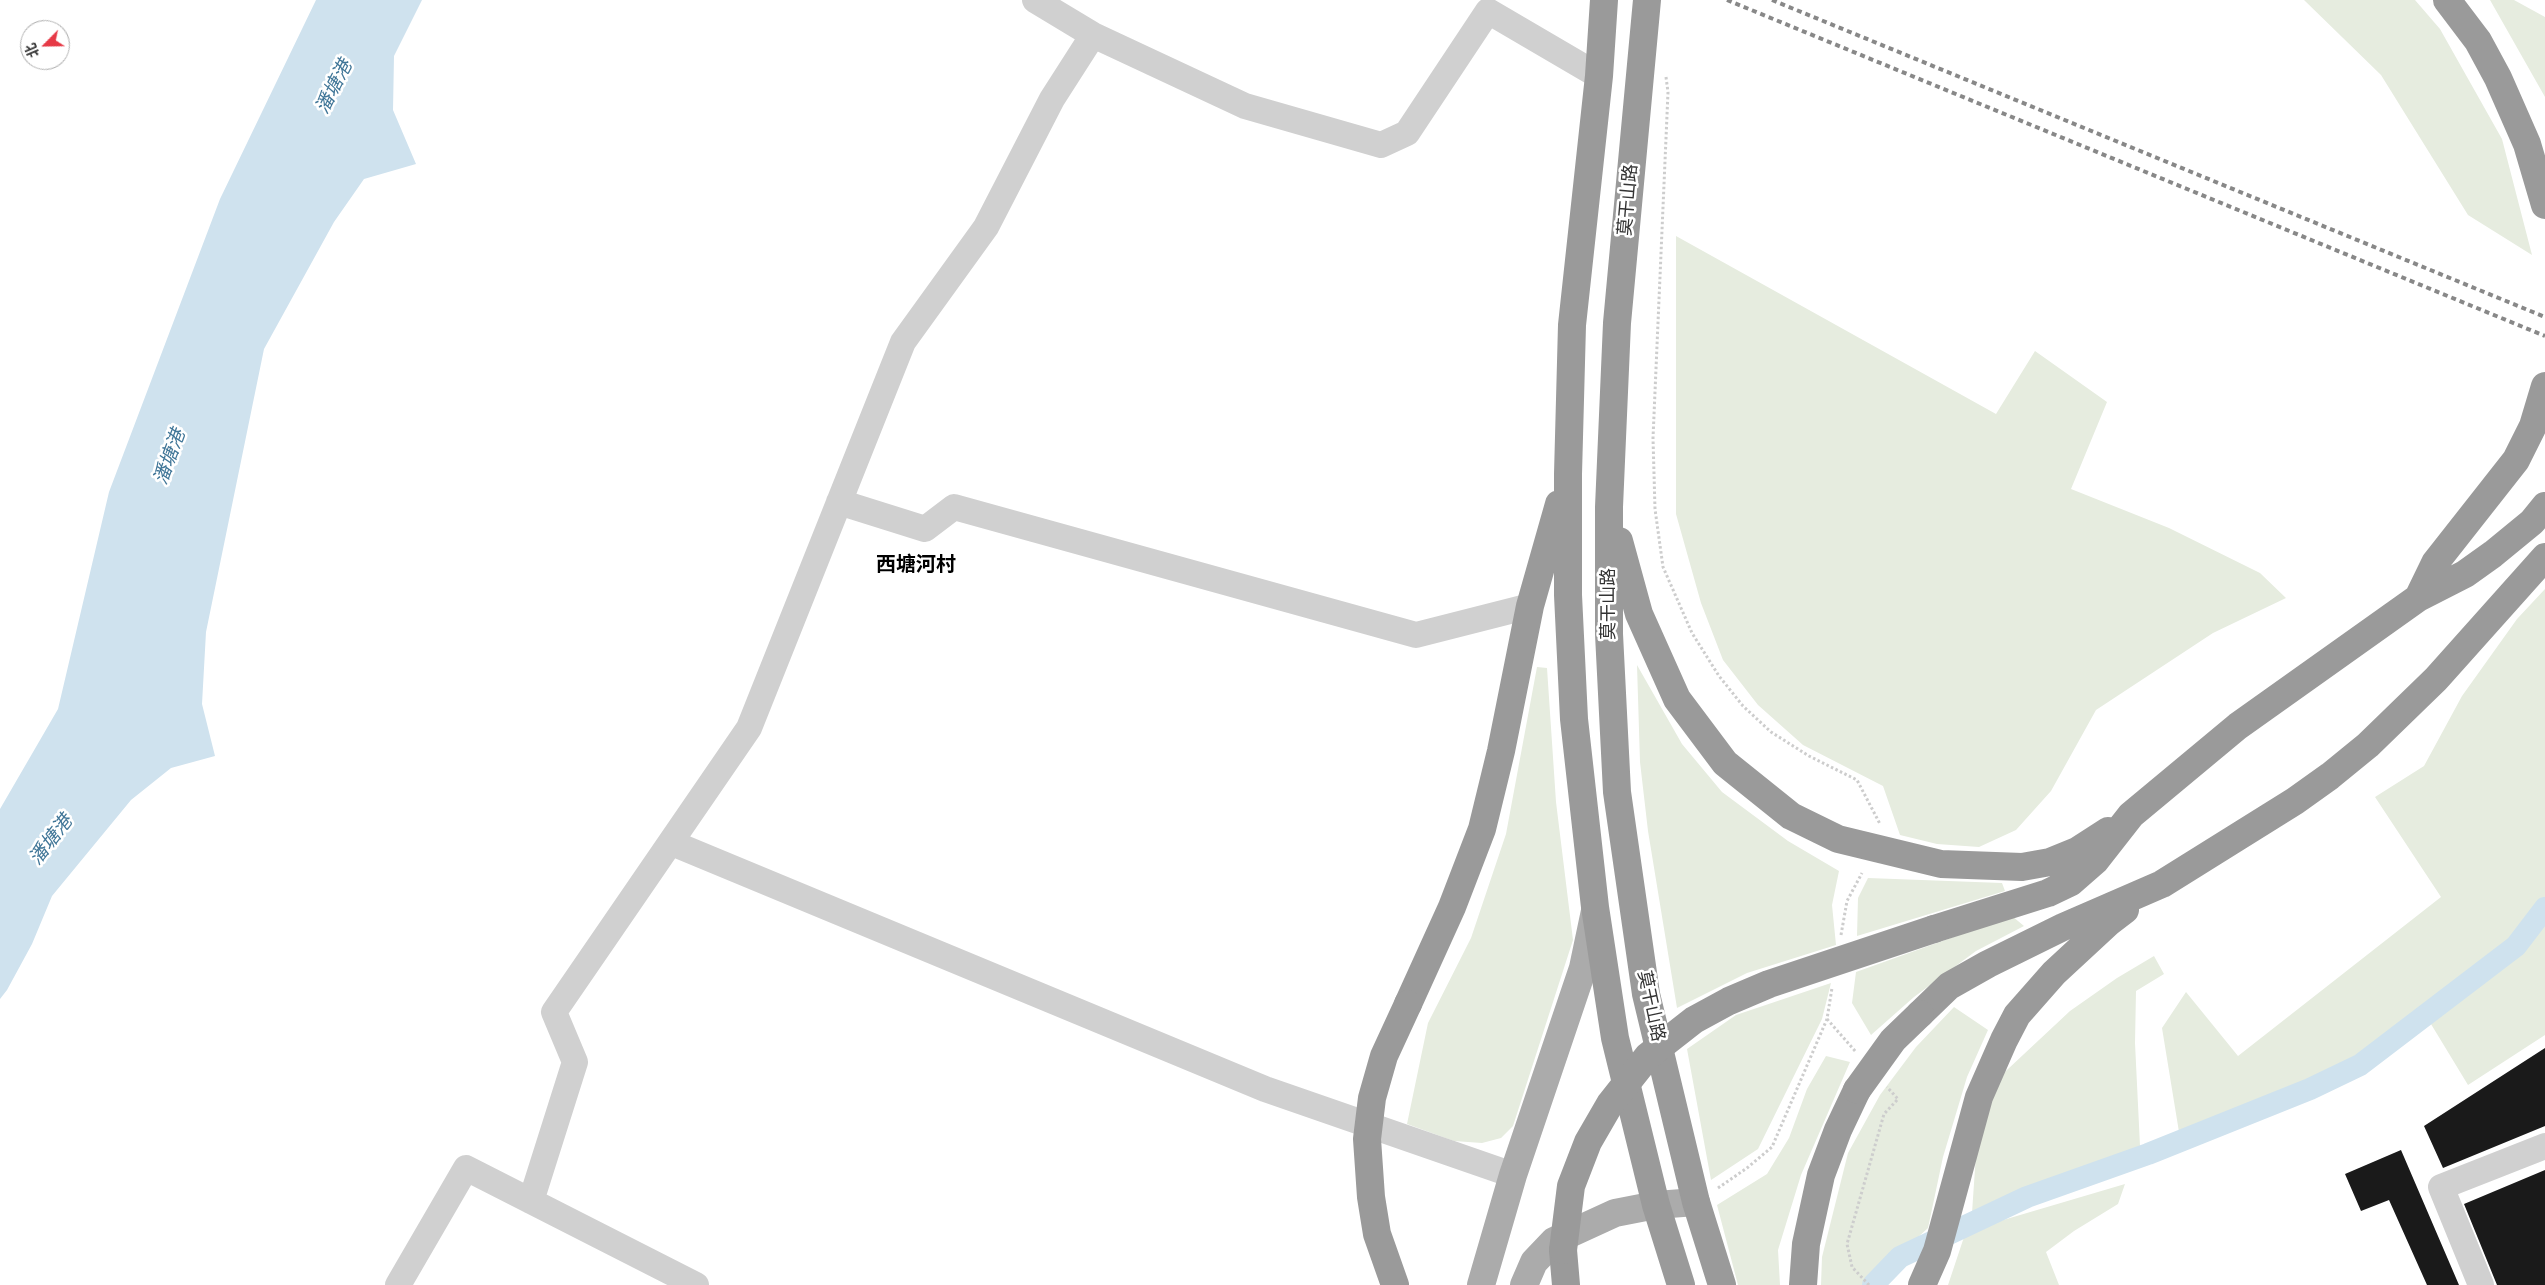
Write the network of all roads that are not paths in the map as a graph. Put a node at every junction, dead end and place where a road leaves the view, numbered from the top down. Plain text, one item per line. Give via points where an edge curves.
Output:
1 (1035, 0) edge
2 (1604, 0) edge
3 (1648, 0) edge
4 (2447, 0) edge
5 (1093, 35) junction
6 (1600, 76) junction
7 (2545, 205) edge
8 (2545, 386) edge
9 (1568, 474) junction
10 (839, 502) junction
11 (2545, 506) edge
12 (1609, 507) junction
13 (2544, 557) edge
14 (2418, 598) junction
15 (1530, 606) junction
16 (2132, 815) junction
17 (672, 843) junction
18 (2162, 884) junction
19 (1595, 907) junction
20 (2545, 1146) edge
21 (1513, 1175) junction
22 (531, 1201) junction
23 (1696, 1202) junction
24 (1656, 1205) junction
25 (398, 1285) edge
26 (696, 1285) edge
27 (1395, 1285) edge
28 (1481, 1285) edge
29 (1524, 1285) edge
30 (1566, 1285) edge
31 (1681, 1285) edge
32 (1722, 1285) edge
33 (1803, 1285) edge
34 (1922, 1285) edge
35 (2481, 1285) edge

1 - 5 street
2 - 6 highway
3 - 12 highway, 莫干山路 via 1617,323
4 - 7 highway via 2478,41 2498,78 2527,144
5 - 6 street via 1246,106 1381,145 1408,133 1488,11
5 - 10 street via 1052,99 986,227 903,342
6 - 9 highway via 1572,325
8 - 14 highway via 2533,426 2516,460 2435,563
9 - 15 highway
9 - 19 highway via 1568,595 1574,720
10 - 15 street via 925,530 954,507 1416,635
10 - 17 street via 749,728
11 - 14 highway via 2532,522 2486,559
12 - 16 highway via 1639,614 1677,699 1726,763 1791,816 1838,839 1892,854 1941,864 2022,867 2050,862 2076,852
12 - 23 highway, 莫干山路 via 1609,634 1617,792 1646,994
13 - 18 highway via 2436,678 2368,745 2295,801
14 - 16 highway via 2238,726
15 - 27 highway, bridge via 1482,829 1452,907 1384,1056 1372,1098 1367,1139 1371,1197 1377,1234
16 - 30 highway, bridge via 2095,861 2071,882 2048,893 1737,997 1694,1020 1648,1056 1610,1104 1588,1142 1571,1186 1563,1250
17 - 21 street via 1265,1090
17 - 22 street via 554,1012 575,1062
18 - 33 highway, bridge via 2064,927 1950,986 1894,1040 1857,1090 1821,1175 1806,1244
18 - 34 highway via 2108,923 2054,973 2017,1015 1979,1097 1937,1251
19 - 21 main road via 1583,968
19 - 24 highway via 1615,1038
20 - 35 street via 2441,1187
21 - 28 main road
22 - 25 street via 466,1168
22 - 26 street
23 - 24 main road
23 - 32 highway, 莫干山路
24 - 29 main road via 1615,1213 1554,1241 1534,1262
24 - 31 highway

